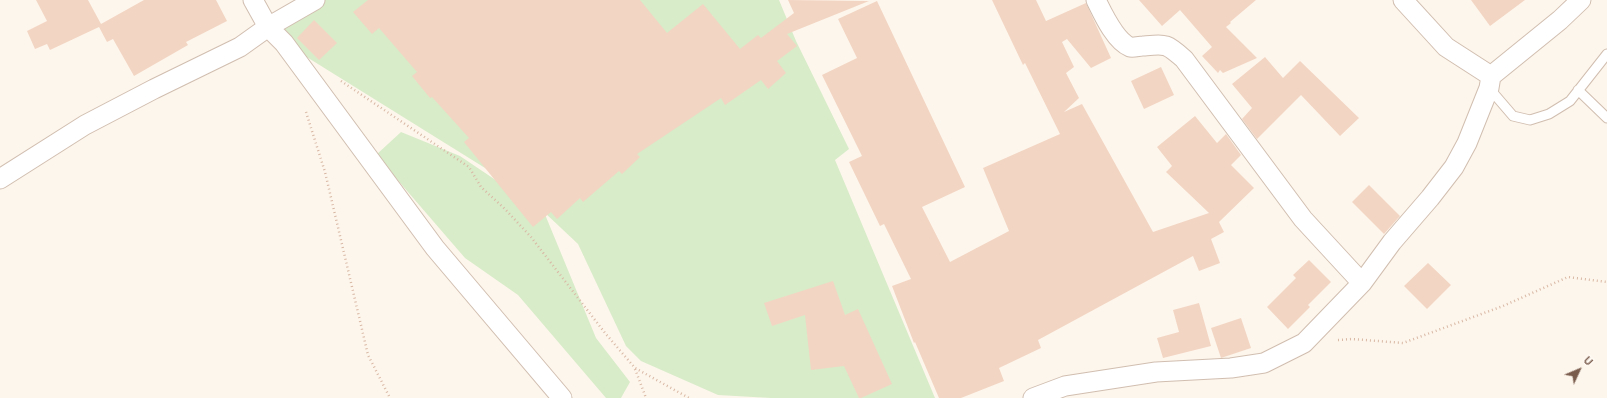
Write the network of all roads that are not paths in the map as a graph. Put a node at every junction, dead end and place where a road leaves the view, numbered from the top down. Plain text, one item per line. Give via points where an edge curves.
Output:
1 (253, 0) edge
2 (316, 0) edge
3 (1096, 0) edge
4 (1403, 0) edge
5 (1581, 0) edge
6 (268, 27) junction
7 (1607, 54) edge
8 (1490, 82) junction
9 (1578, 90) junction
10 (1607, 118) edge
11 (0, 179) edge
12 (1362, 283) junction
13 (562, 398) edge
14 (1033, 398) edge

1 - 6 street
2 - 6 street
3 - 12 street via 1120,40 1131,47 1164,44 1184,59 1303,219
4 - 8 street via 1446,47
5 - 8 street
6 - 11 street via 240,47 85,125
6 - 13 street via 284,43 435,248
7 - 9 lane
8 - 9 lane via 1514,116 1530,120 1550,114 1570,101
8 - 12 street via 1467,143 1454,167
9 - 10 lane
12 - 14 street via 1304,343 1264,363 1231,368 1156,372 1065,386

